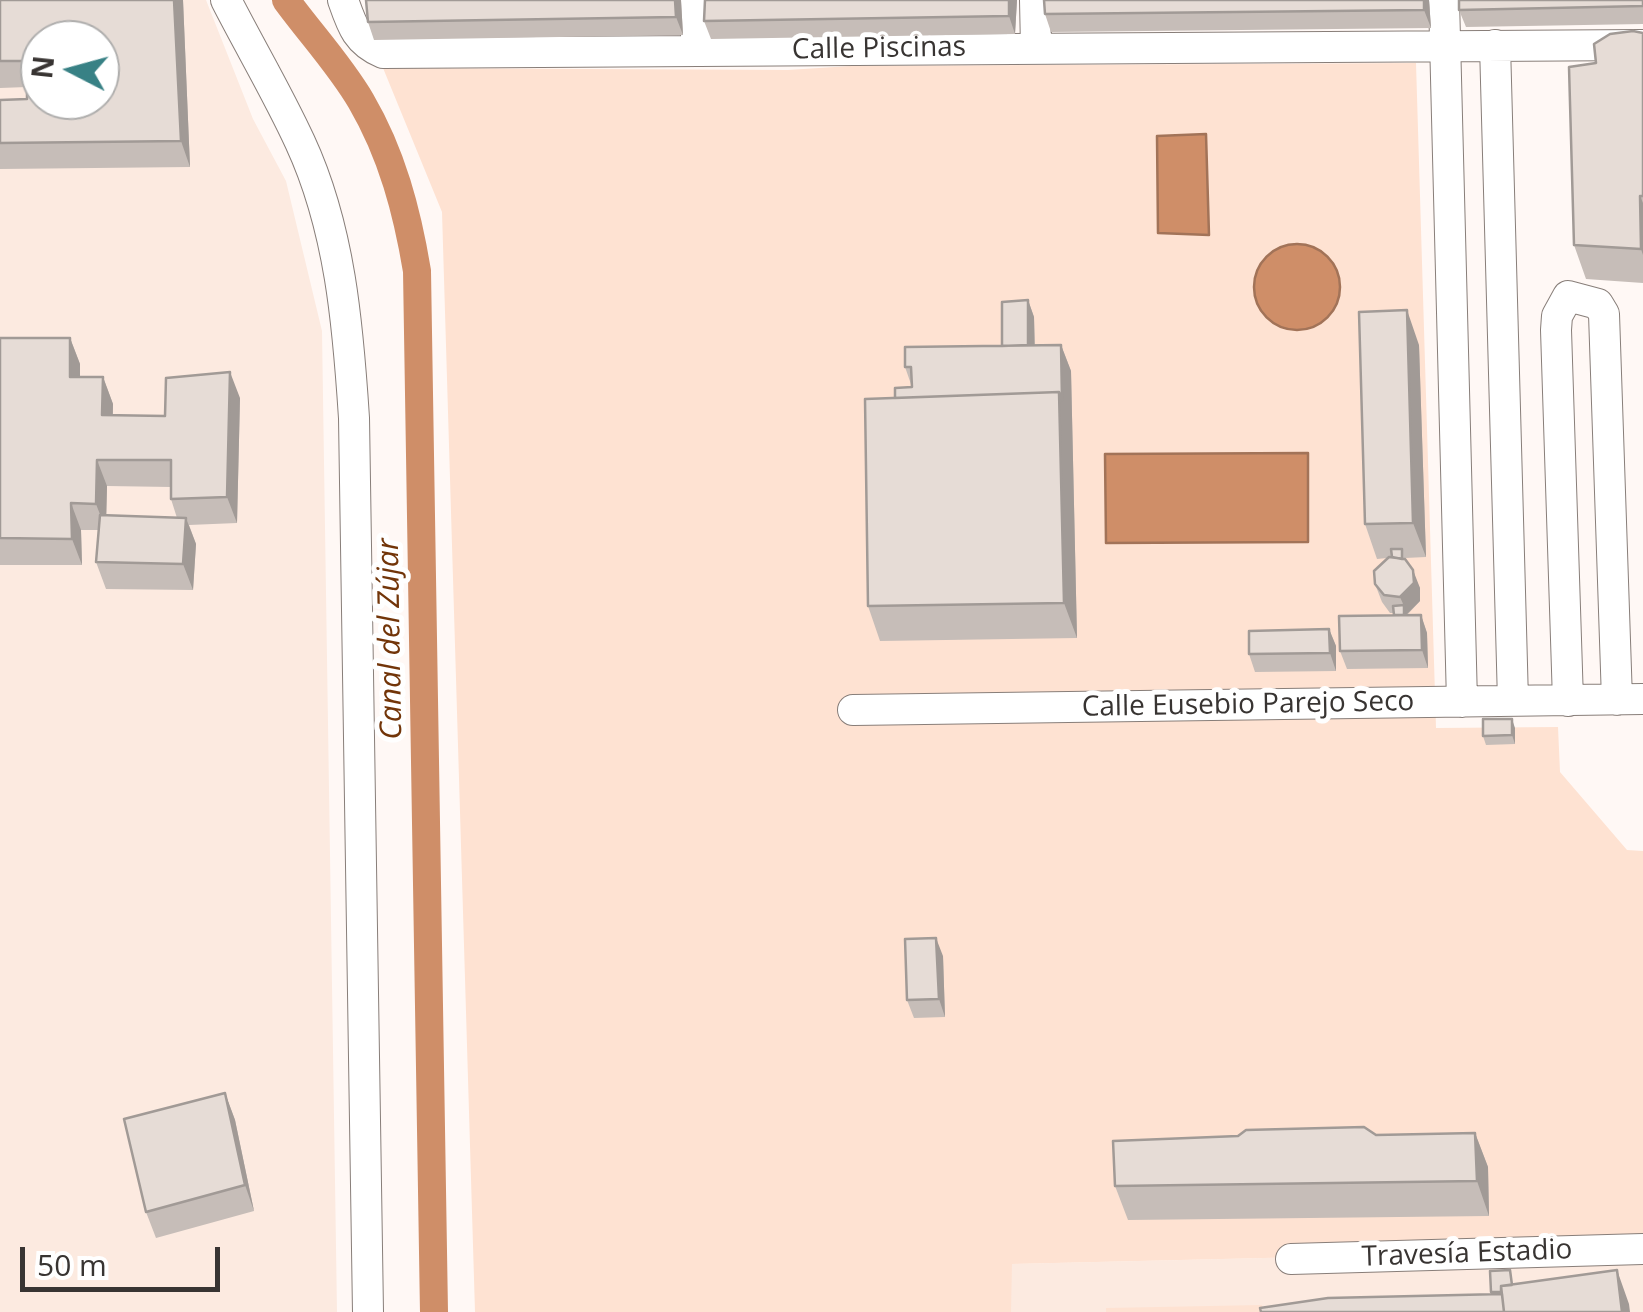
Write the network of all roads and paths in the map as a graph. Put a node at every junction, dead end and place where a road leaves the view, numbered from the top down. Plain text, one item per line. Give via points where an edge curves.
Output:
1 (226, 0) edge
2 (343, 0) edge
3 (694, 0) edge
4 (1036, 0) edge
5 (1444, 0) edge
6 (1495, 44) junction
7 (1444, 45) junction
8 (1643, 45) edge
9 (1036, 48) junction
10 (697, 51) junction
11 (1630, 699) edge
12 (1568, 700) junction
13 (1513, 701) junction
14 (1462, 702) junction
15 (853, 710) dead end
16 (1643, 1249) edge
17 (1291, 1258) dead end
18 (368, 1312) edge

1 - 18 street via 302,145 333,242 348,324
2 - 10 street, Calle Piscinas via 365,46 383,52
3 - 10 street
4 - 9 street
5 - 7 street
6 - 7 street, Calle Piscinas
6 - 8 street, Calle Piscinas
6 - 13 street
7 - 9 street, Calle Piscinas
7 - 14 street
9 - 10 street, Calle Piscinas
11 - 12 street, Calle Eusebio Parejo Seco
11 - 12 street via 1604,314 1598,304 1568,296 1556,330
12 - 13 street, Calle Eusebio Parejo Seco
13 - 14 street, Calle Eusebio Parejo Seco
14 - 15 street, Calle Eusebio Parejo Seco
16 - 17 street, Travesía Estadio

